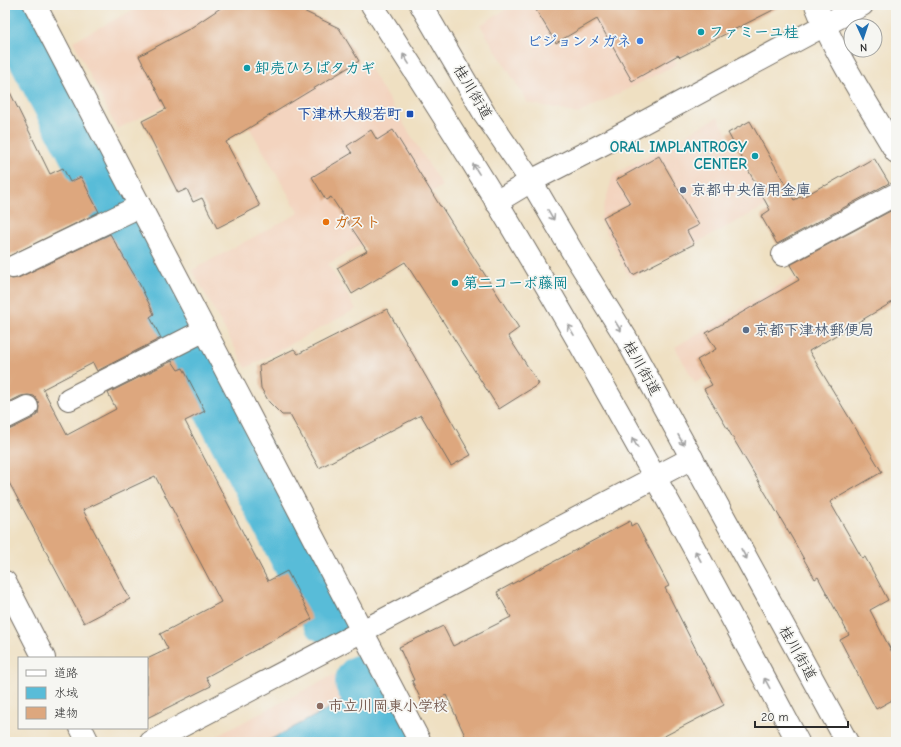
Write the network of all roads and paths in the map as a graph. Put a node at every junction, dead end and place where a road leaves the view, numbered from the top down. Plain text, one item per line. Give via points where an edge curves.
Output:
1 (35, 5) edge
2 (372, 5) edge
3 (421, 5) edge
4 (816, 5) edge
5 (862, 5) edge
6 (824, 26) junction
7 (896, 152) edge
8 (531, 182) junction
9 (896, 194) edge
10 (496, 202) junction
11 (140, 206) junction
12 (783, 255) dead end
13 (13, 267) dead end
14 (205, 330) junction
15 (69, 399) dead end
16 (27, 407) dead end
17 (5, 418) edge
18 (692, 458) junction
19 (655, 478) junction
20 (5, 582) edge
21 (363, 631) junction
22 (43, 657) edge
23 (82, 729) edge
24 (88, 742) edge
25 (151, 742) edge
26 (420, 742) edge
27 (798, 742) edge
28 (847, 742) edge

1 - 11 street
10 -> 2 street
3 - 8 street, 桂川街道 via 484,113
4 - 6 street
5 - 6 street
6 - 7 street via 835,50
6 - 8 street
8 - 10 street
8 -> 18 street, 桂川街道 via 626,338
9 - 12 street
19 -> 10 street
11 - 13 street
11 - 14 street
14 - 15 street
14 - 21 street
16 - 17 street
18 - 19 street
18 -> 28 street, 桂川街道
19 - 21 street
27 -> 19 street
20 - 22 street
21 - 25 street
21 - 26 street
23 - 24 street

